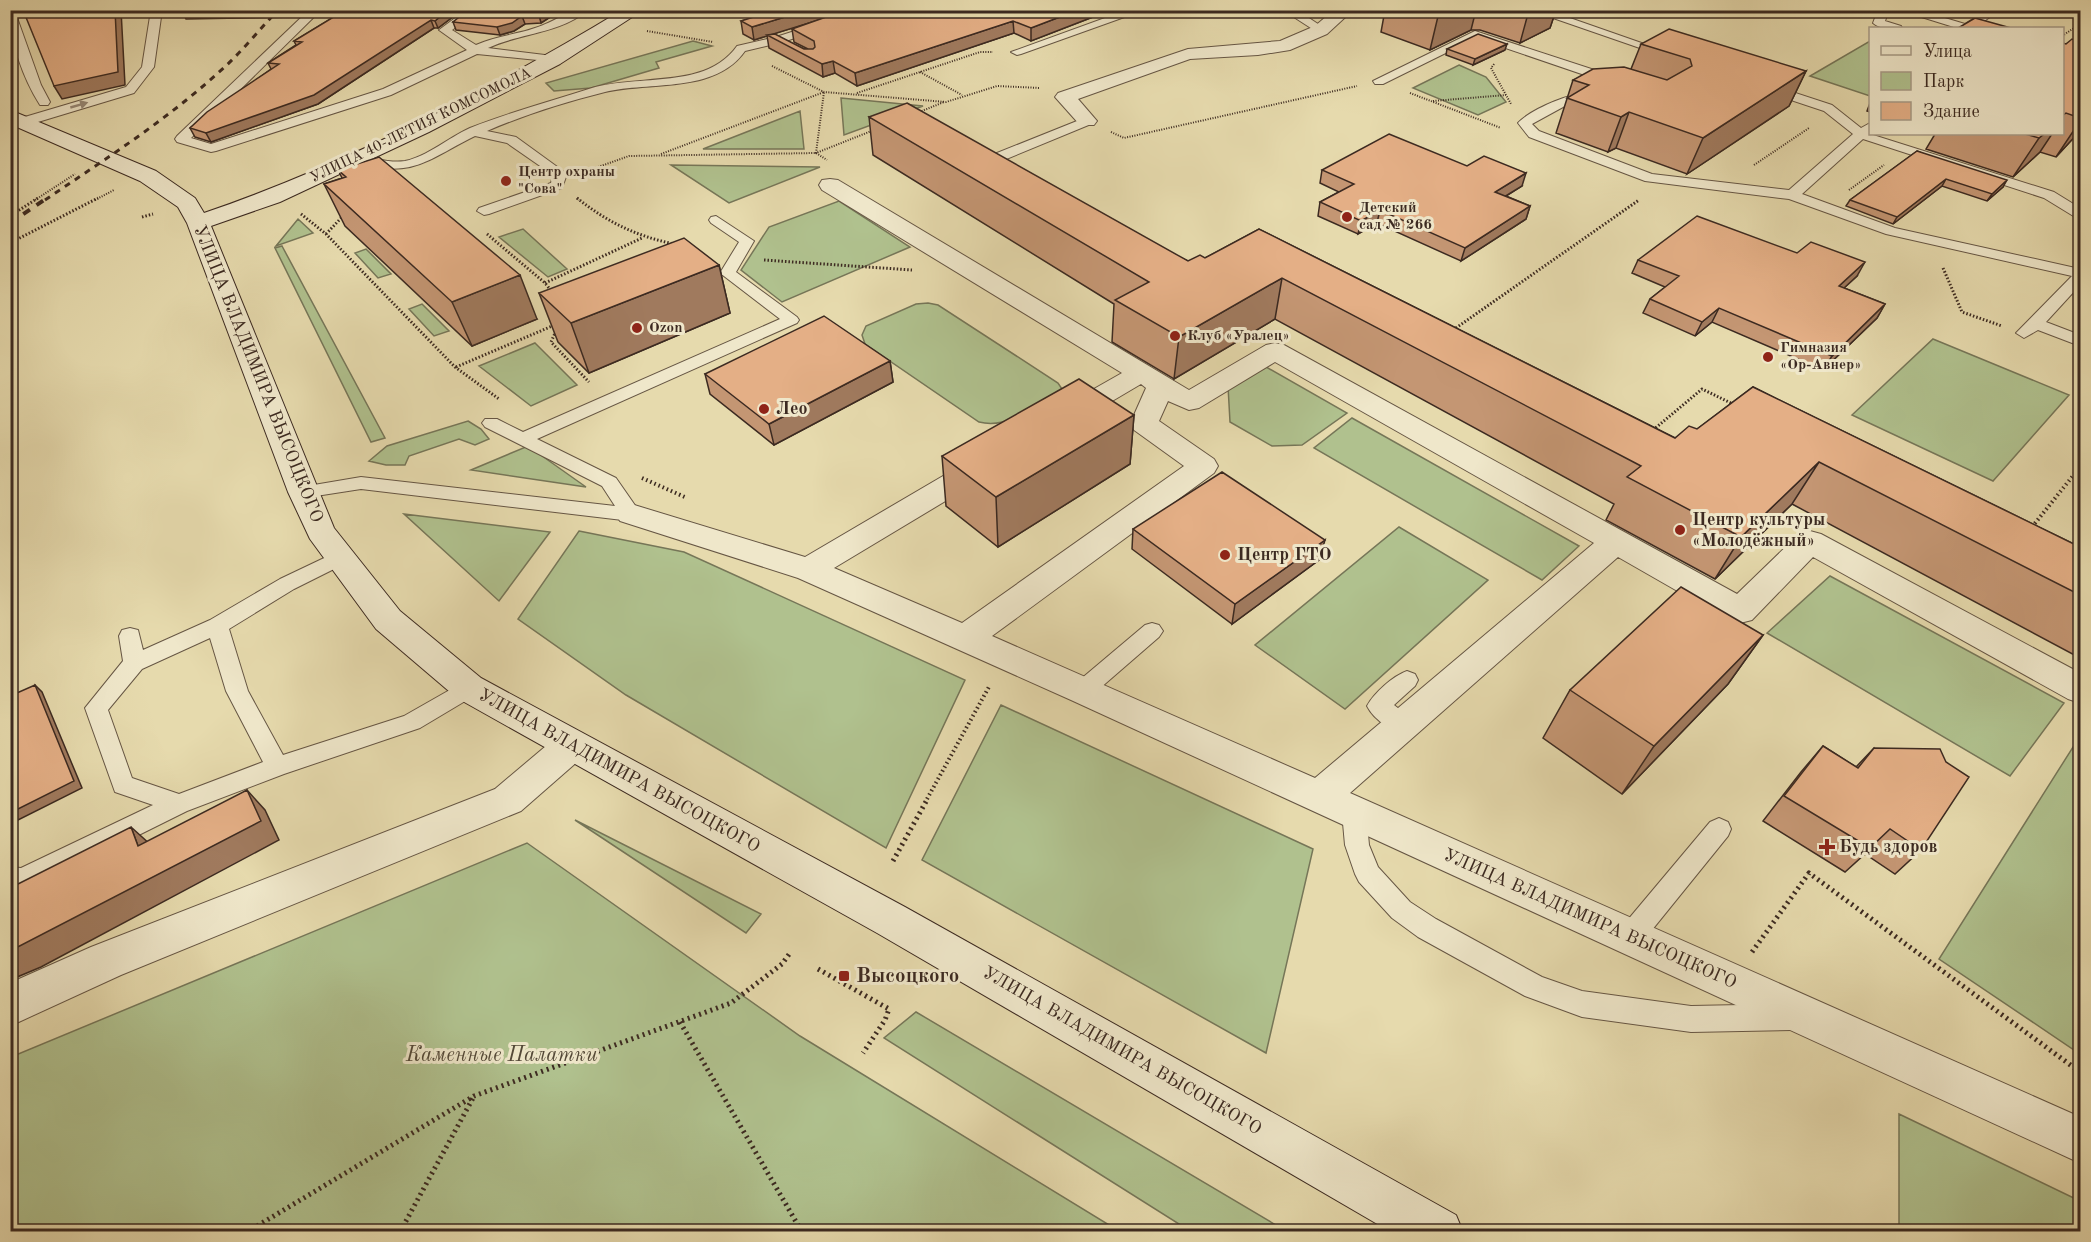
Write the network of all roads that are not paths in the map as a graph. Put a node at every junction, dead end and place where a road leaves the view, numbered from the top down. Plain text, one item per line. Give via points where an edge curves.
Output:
1 (157, 10) edge
2 (316, 10) edge
3 (474, 10) edge
4 (583, 10) edge
5 (873, 10) edge
6 (1139, 10) edge
7 (1288, 10) edge
8 (1345, 10) edge
9 (1535, 10) edge
10 (1884, 10) edge
11 (1904, 10) edge
12 (1995, 10) edge
13 (10, 12) edge
14 (1555, 17) junction
15 (637, 20) edge
16 (1540, 25) dead end
17 (1893, 27) edge
18 (1964, 27) edge
19 (1969, 27) edge
20 (1321, 30) junction
21 (1515, 37) dead end
22 (779, 40) junction
23 (1502, 43) junction
24 (795, 49) edge
25 (476, 50) junction
26 (740, 52) junction
27 (1017, 52) road end
28 (711, 57) dead end
29 (1680, 59) edge
30 (554, 60) junction
31 (678, 67) dead end
32 (1379, 81) road end
33 (650, 83) junction
34 (1626, 84) edge
35 (1760, 85) edge
36 (1602, 96) edge
37 (44, 102) dead end
38 (17, 119) edge
39 (1087, 121) joint
40 (1866, 130) edge
41 (473, 132) junction
42 (1880, 135) edge
43 (358, 160) junction
44 (982, 164) edge
45 (830, 185) dead end
46 (1792, 195) junction
47 (484, 211) dead end
48 (2080, 214) edge
49 (716, 220) dead end
50 (198, 222) junction
51 (2080, 274) edge
52 (2080, 341) edge
53 (1151, 379) junction
54 (491, 423) dead end
55 (1039, 432) edge
56 (524, 438) junction
57 (1009, 450) edge
58 (303, 492) junction
59 (631, 514) junction
60 (1617, 542) junction
61 (341, 557) junction
62 (809, 570) junction
63 (217, 626) junction
64 (1152, 631) dead end
65 (130, 636) dead end
66 (964, 638) junction
67 (134, 663) junction
68 (1407, 680) dead end
69 (469, 688) junction
70 (2080, 689) edge
71 (1083, 690) junction
72 (1404, 725) junction
73 (572, 745) junction
74 (277, 767) junction
75 (1319, 797) junction
76 (178, 804) junction
77 (1354, 812) junction
78 (1719, 829) dead end
79 (10, 878) edge
80 (1630, 937) junction
81 (10, 1005) edge
82 (1807, 1016) junction
83 (2080, 1140) edge
84 (1439, 1232) edge

38 -> 1 lane via 130,90 148,67
2 - 25 lane via 182,139 211,148 387,92
3 - 25 lane via 445,30
4 - 25 lane via 539,31 496,40
5 - 22 lane
6 - 27 lane
7 - 20 lane
8 - 20 street
9 - 14 lane
10 - 17 lane via 1878,23
11 - 18 lane
12 - 19 lane
13 - 37 lane
14 - 16 lane
14 - 29 lane
15 - 30 street, УЛИЦА 40-ЛЕТИЯ КОМСОМОЛА
20 - 39 street via 1284,46 1188,54 1065,97
21 - 23 lane
22 - 24 lane
22 - 26 lane
23 - 32 lane via 1475,34
23 - 34 lane
25 - 30 lane
26 - 28 lane
26 - 33 lane via 726,65 681,81
30 - 43 street, УЛИЦА 40-ЛЕТИЯ КОМСОМОЛА
31 - 33 lane
33 - 41 lane via 612,86
35 - 40 lane via 1828,108
36 - 46 lane via 1571,98 1524,123 1534,134 1650,178
38 - 50 street, УЛИЦА ВЛАДИМИРА ВЫСОЦКОГО via 148,176 187,203
39 - 44 lane
40 - 46 lane
41 - 43 lane via 423,161 390,166
41 - 47 lane via 510,140 559,180
42 - 48 lane via 2049,195
43 - 50 street, УЛИЦА 40-ЛЕТИЯ КОМСОМОЛА via 272,197
45 - 53 street
46 - 51 lane via 1891,231
49 - 56 lane via 747,241 728,273 791,320
50 - 58 street, УЛИЦА ВЛАДИМИРА ВЫСОЦКОГО
51 - 52 lane via 2030,329
53 - 55 street
53 - 60 street via 1189,402 1275,351
53 - 66 street via 1144,424 1204,466
54 - 56 lane
56 - 59 lane via 609,482
57 - 62 street
58 - 59 lane via 361,483
58 - 61 street, УЛИЦА ВЛАДИМИРА ВЫСОЦКОГО via 321,532
59 - 62 street, УЛИЦА ВЛАДИМИРА ВЫСОЦКОГО
60 - 70 street via 1740,611 1810,542
60 - 72 street
61 - 63 lane
61 - 69 street, УЛИЦА ВЛАДИМИРА ВЫСОЦКОГО via 388,620
62 - 66 street, УЛИЦА ВЛАДИМИРА ВЫСОЦКОГО
63 - 67 lane
63 - 74 lane via 237,691
64 - 71 lane
65 - 67 lane
66 - 71 street, УЛИЦА ВЛАДИМИРА ВЫСОЦКОГО
67 - 76 lane via 96,708 123,785
68 - 72 lane via 1378,706
69 - 73 street, УЛИЦА ВЛАДИМИРА ВЫСОЦКОГО
69 - 74 lane via 412,722
71 - 75 street, УЛИЦА ВЛАДИМИРА ВЫСОЦКОГО
72 - 75 street
73 - 81 street via 508,800 106,961
73 - 84 street, УЛИЦА ВЛАДИМИРА ВЫСОЦКОГО via 891,920
74 - 76 lane
75 - 77 street, УЛИЦА ВЛАДИМИРА ВЫСОЦКОГО
76 - 79 lane via 23,880
77 - 80 street, УЛИЦА ВЛАДИМИРА ВЫСОЦКОГО
77 - 82 lane via 1357,845 1368,874 1401,910 1535,987 1582,1004 1691,1019
78 - 80 lane
80 - 82 street, УЛИЦА ВЛАДИМИРА ВЫСОЦКОГО
82 - 83 street, УЛИЦА ВЛАДИМИРА ВЫСОЦКОГО

